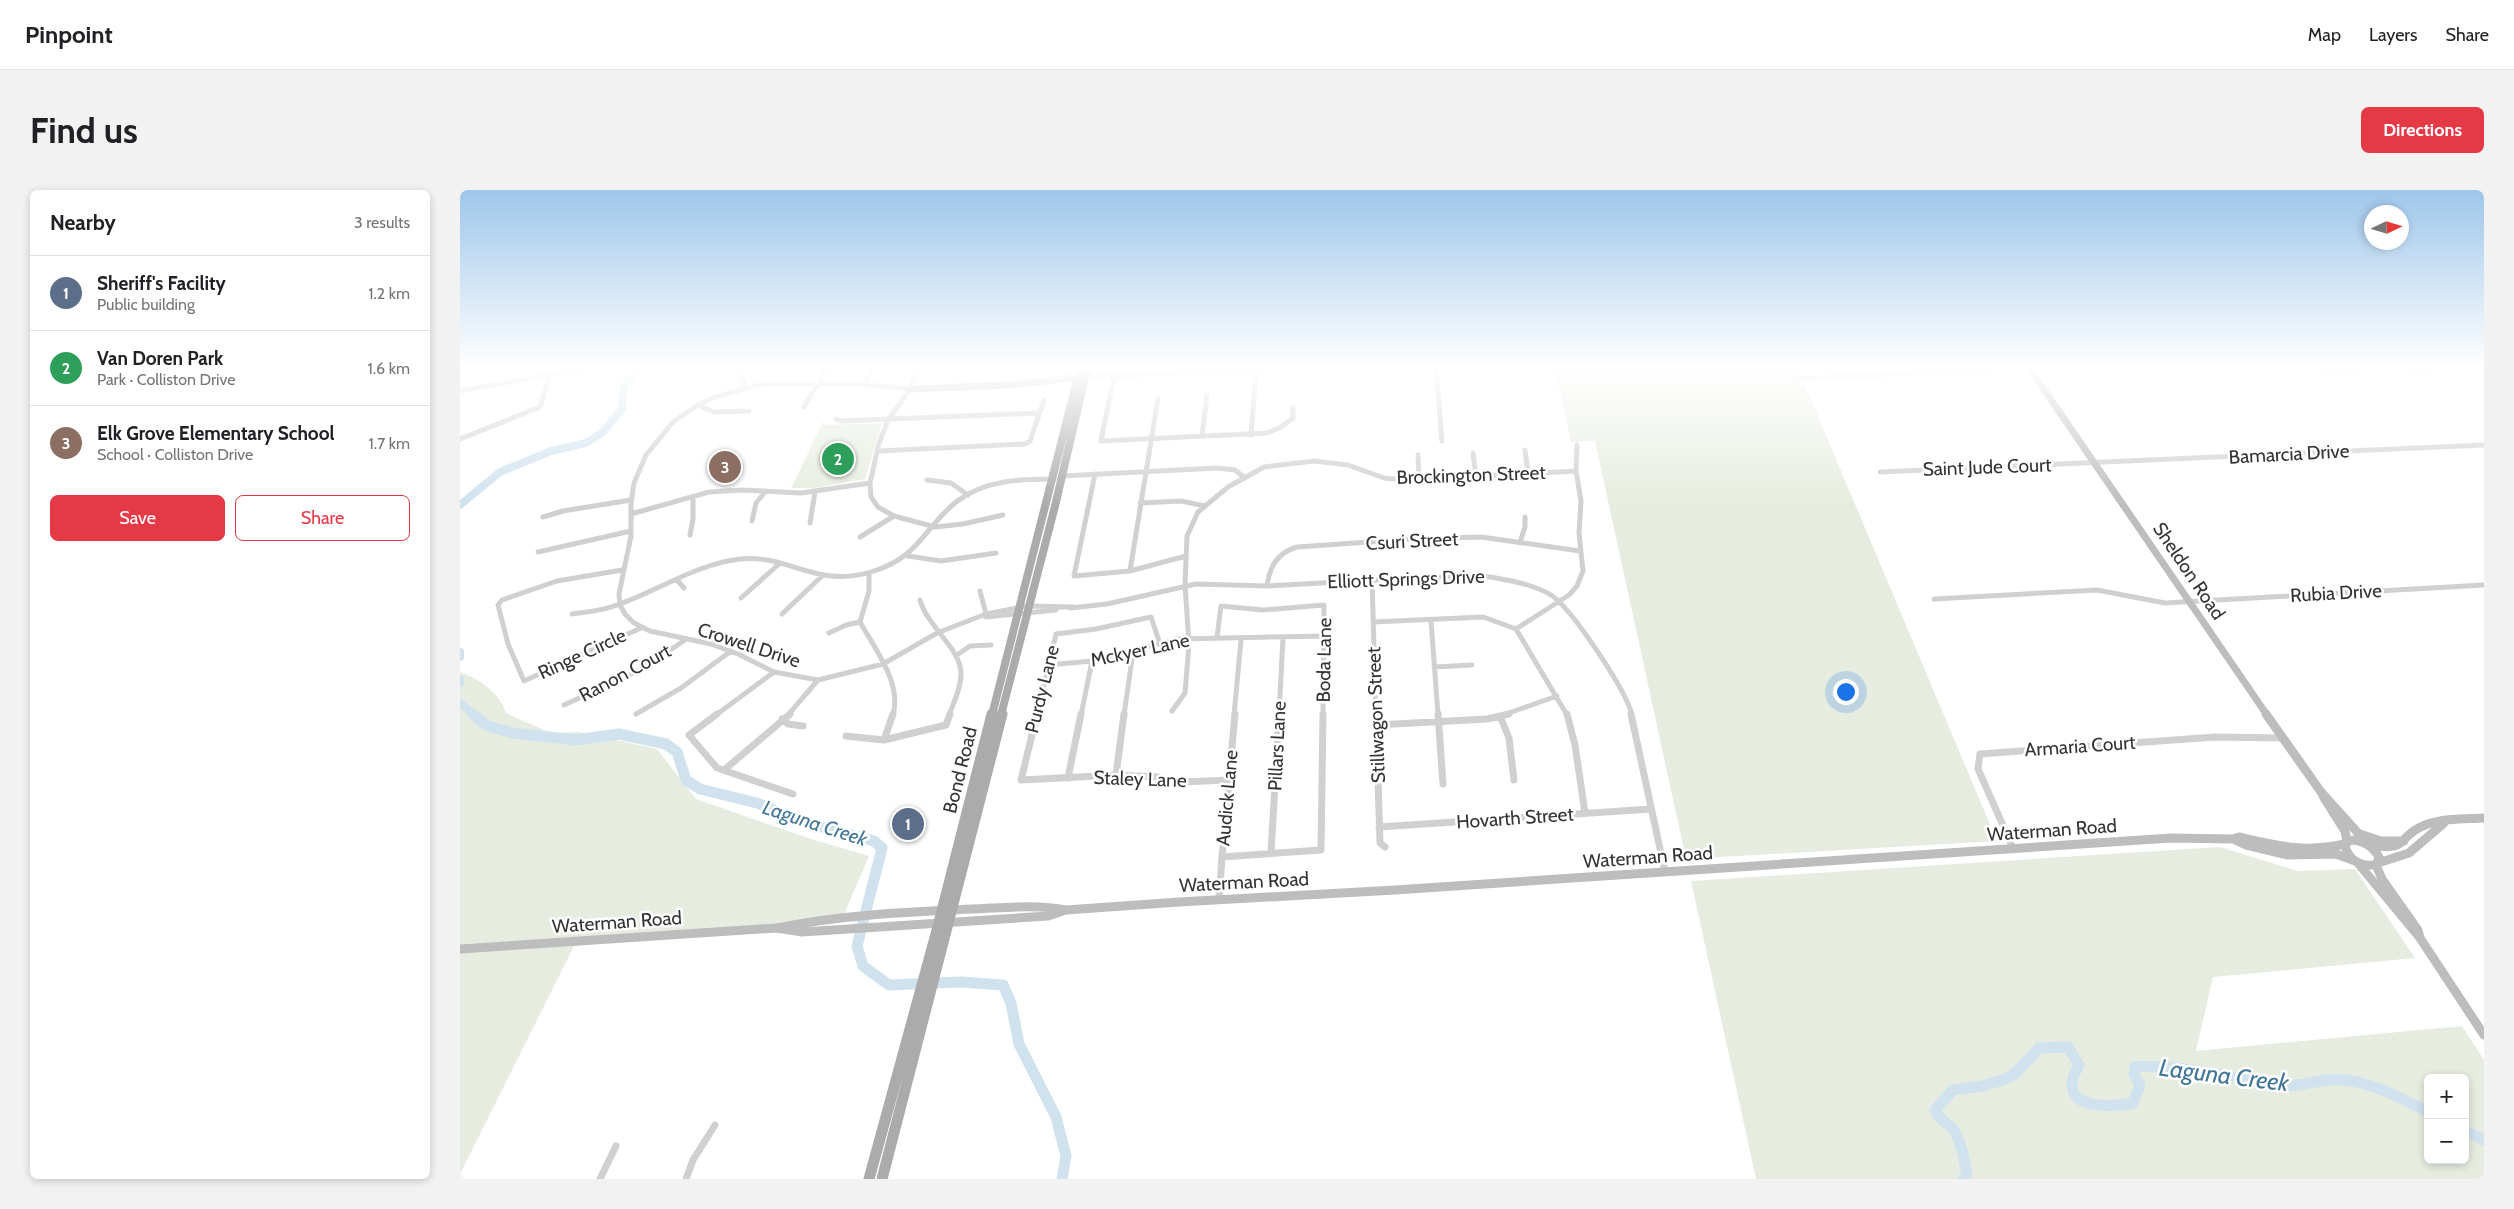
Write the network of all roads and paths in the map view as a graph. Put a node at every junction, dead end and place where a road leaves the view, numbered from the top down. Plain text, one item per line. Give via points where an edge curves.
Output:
1 (520, 415) edge
2 (683, 415) edge
3 (891, 415) edge
4 (1009, 415) edge
5 (1038, 415) edge
6 (1073, 415) edge
7 (1106, 415) edge
8 (1155, 415) edge
9 (1205, 415) edge
10 (1253, 415) edge
11 (1293, 415) edge
12 (1440, 415) edge
13 (2062, 415) edge
14 (836, 419) dead end
15 (888, 420) junction
16 (1251, 435) junction
17 (1202, 436) junction
18 (460, 439) edge
19 (1150, 439) junction
20 (1442, 441) dead end
21 (1577, 445) dead end
22 (2484, 445) edge
23 (1524, 450) dead end
24 (878, 451) junction
25 (1473, 453) dead end
26 (1418, 455) dead end
27 (2095, 463) junction
28 (1576, 471) junction
29 (1145, 472) junction
30 (1880, 472) dead end
31 (1095, 474) junction
32 (1528, 474) junction
33 (1476, 476) junction
34 (1058, 478) junction
35 (1245, 478) junction
36 (1419, 479) junction
37 (927, 480) dead end
38 (870, 483) junction
39 (765, 492) junction
40 (815, 492) junction
41 (968, 494) junction
42 (693, 496) junction
43 (631, 500) junction
44 (1140, 503) junction
45 (1205, 506) junction
46 (631, 514) junction
47 (1003, 514) dead end
48 (894, 516) junction
49 (543, 517) dead end
50 (1525, 517) dead end
51 (752, 521) dead end
52 (810, 523) dead end
53 (935, 527) junction
54 (631, 531) junction
55 (690, 535) dead end
56 (860, 537) dead end
57 (1520, 542) junction
58 (1580, 551) junction
59 (538, 552) dead end
60 (996, 553) dead end
61 (908, 556) junction
62 (1186, 556) junction
63 (780, 563) junction
64 (622, 570) junction
65 (1130, 571) junction
66 (869, 573) junction
67 (822, 576) junction
68 (677, 580) junction
69 (1372, 580) junction
70 (1185, 585) junction
71 (2484, 585) edge
72 (1267, 586) junction
73 (684, 588) dead end
74 (980, 591) dead end
75 (741, 598) dead end
76 (1934, 599) dead end
77 (920, 600) dead end
78 (2188, 600) junction
79 (1559, 603) junction
80 (619, 604) junction
81 (1074, 607) joint
82 (1023, 611) junction
83 (572, 614) dead end
84 (782, 614) dead end
85 (986, 614) junction
86 (978, 617) junction
87 (1431, 620) junction
88 (860, 622) junction
89 (1373, 622) junction
90 (641, 628) junction
91 (1516, 630) junction
92 (829, 633) dead end
93 (937, 633) junction
94 (1324, 636) junction
95 (1217, 637) junction
96 (1283, 638) junction
97 (1189, 639) junction
98 (685, 640) junction
99 (1241, 640) junction
100 (1160, 644) junction
101 (991, 645) dead end
102 (731, 651) junction
103 (1133, 652) junction
104 (956, 655) junction
105 (1092, 661) junction
106 (883, 664) junction
107 (1047, 665) junction
108 (1472, 665) dead end
109 (1434, 667) junction
110 (774, 672) junction
111 (818, 680) junction
112 (1557, 696) junction
113 (564, 706) dead end
114 (1172, 711) dead end
115 (636, 714) dead end
116 (1500, 716) junction
117 (782, 719) junction
118 (1438, 721) junction
119 (1376, 725) junction
120 (802, 726) dead end
121 (846, 736) dead end
122 (2282, 738) junction
123 (884, 740) junction
124 (724, 770) junction
125 (1116, 775) junction
126 (1068, 778) junction
127 (1021, 780) joint
128 (1229, 780) junction
129 (1514, 780) dead end
130 (1443, 784) dead end
131 (2321, 792) junction
132 (794, 794) dead end
133 (1651, 809) junction
134 (1585, 813) junction
135 (2484, 818) edge
136 (2444, 823) junction
137 (1379, 827) junction
138 (2358, 833) junction
139 (2233, 839) junction
140 (2404, 841) junction
141 (2346, 843) junction
142 (2369, 844) junction
143 (1385, 847) dead end
144 (2013, 848) junction
145 (1321, 850) joint
146 (1271, 853) junction
147 (1222, 857) junction
148 (2356, 862) junction
149 (2377, 864) junction
150 (1665, 872) junction
151 (1219, 900) junction
152 (952, 910) junction
153 (1066, 910) junction
154 (942, 911) junction
155 (949, 922) junction
156 (939, 923) junction
157 (777, 928) junction
158 (2420, 938) junction
159 (460, 949) edge
160 (931, 968) junction
161 (924, 996) junction
162 (2484, 1035) edge
163 (715, 1125) dead end
164 (616, 1146) dead end
165 (600, 1179) edge
166 (686, 1179) edge
167 (870, 1179) edge
168 (882, 1179) edge

1 - 18 street
2 - 43 street via 659,437 639,468
3 - 15 street
4 - 15 street
5 - 24 street via 1030,441 1026,444
6 - 34 main road, Bond Road
7 - 19 street via 1101,441
8 - 19 street
9 - 17 street
10 - 16 street
11 - 16 street via 1286,424 1267,433
12 - 20 street
13 - 27 main road, Sheldon Road
14 - 15 street
15 - 24 street
16 - 17 street
17 - 19 street
19 - 29 street
21 - 28 street
22 - 27 street, Bamarcia Drive
23 - 32 street
24 - 38 street
25 - 33 street
26 - 36 street
27 - 30 street, Saint Jude Court
27 - 78 main road, Sheldon Road
28 - 32 street, Brockington Street
28 - 58 street via 1581,501
29 - 31 street
29 - 35 street via 1217,468 1235,470
29 - 44 street
31 - 34 street
31 - 65 street via 1074,576
32 - 33 street, Brockington Street
33 - 36 street, Brockington Street
34 - 41 street via 1009,480
34 - 82 main road, Bond Road
34 - 82 main road, Bond Road via 1055,506
35 - 36 street, Brockington Street via 1264,467 1314,461 1348,465 1384,478
35 - 45 street, Brockington Street
37 - 41 street via 947,481
38 - 40 street
38 - 48 street via 871,497 878,507
39 - 40 street
39 - 42 street via 731,490
39 - 51 street via 756,503
40 - 52 street
41 - 53 street via 952,506
42 - 46 street
42 - 55 street
43 - 46 street
43 - 49 street
44 - 45 street via 1180,501
44 - 65 street
45 - 62 street, Brockington Street via 1198,512 1187,536
46 - 54 street
47 - 53 street
48 - 53 street
48 - 56 street
50 - 57 street
53 - 61 street
54 - 59 street
54 - 64 street
57 - 58 street, Csuri Street via 1549,549
57 - 72 street, Csuri Street via 1482,537 1298,547 1274,560
58 - 79 street via 1583,570 1577,586
60 - 61 street via 942,562 927,562
61 - 66 street
62 - 65 street
62 - 70 street, Brockington Street
63 - 67 street
63 - 68 street via 761,559 729,560
63 - 75 street
64 - 80 street
64 - 90 street, Ringe Circle via 565,579 502,600 498,605 508,644 524,681
66 - 67 street via 848,577
66 - 88 street via 869,591
67 - 84 street
68 - 73 street
68 - 80 street
69 - 72 street, Elliott Springs Drive
69 - 79 street, Elliott Springs Drive via 1473,575 1502,577 1538,589
69 - 89 street, Stillwagon Street
70 - 72 street, Elliott Springs Drive
70 - 81 street, Elliott Springs Drive via 1107,604
70 - 97 street, Brockington Street
71 - 78 street, Rubia Drive
74 - 85 street
76 - 78 street, Rubia Drive via 2091,590 2159,602
77 - 93 street via 927,621
78 - 122 main road, Sheldon Road
79 - 91 street
79 - 133 street, Elliott Springs Drive via 1577,623 1626,696
80 - 83 street via 590,613
80 - 90 street, Crowell Drive via 626,616
81 - 82 street, Crowell Drive
82 - 85 street, Crowell Drive
82 - 86 street, Crowell Drive
82 - 152 main road, Bond Road
82 - 154 main road, Bond Road
85 - 86 street, Crowell Drive
86 - 93 street, Crowell Drive
87 - 89 street
87 - 91 street via 1483,617
87 - 109 street
88 - 92 street
88 - 106 street
89 - 119 street, Stillwagon Street
90 - 98 street, Crowell Drive
91 - 112 street
93 - 104 street
93 - 106 street, Crowell Drive
94 - 95 street, Boda Lane via 1324,605 1262,610 1221,606
94 - 96 street, Mckyer Lane
94 - 145 street, Boda Lane
95 - 97 street, Mckyer Lane
95 - 99 street, Mckyer Lane
96 - 99 street, Mckyer Lane
96 - 146 street, Pillars Lane
97 - 100 street, Mckyer Lane
97 - 114 street, Brockington Street via 1185,693
98 - 102 street, Crowell Drive
98 - 113 street, Ranon Court via 642,669
99 - 128 street, Audick Lane
100 - 103 street, Mckyer Lane
100 - 107 street, Purdy Lane via 1151,617 1056,634
101 - 104 street via 970,646
102 - 110 street, Crowell Drive
102 - 115 street via 681,688
103 - 105 street, Mckyer Lane
103 - 125 street
104 - 123 street via 961,669 960,678 946,725
105 - 107 street, Mckyer Lane
105 - 126 street
106 - 111 street, Crowell Drive
106 - 123 street via 895,704
107 - 127 street, Purdy Lane
108 - 109 street
109 - 118 street
110 - 111 street, Crowell Drive
110 - 124 street via 688,735 710,763
111 - 117 street via 801,703
112 - 116 street
112 - 134 street via 1571,726
116 - 118 street
116 - 129 street via 1509,738
117 - 120 street via 788,724
117 - 124 street via 744,749
118 - 119 street
118 - 130 street
119 - 137 street, Stillwagon Street
121 - 123 street
122 - 131 main road, Sheldon Road
122 - 144 street, Armaria Court via 2215,738 1980,754 1978,769
124 - 132 street
125 - 126 street, Staley Lane
125 - 128 street, Staley Lane via 1182,782
126 - 127 street, Staley Lane
128 - 147 street, Audick Lane
131 - 138 main road, Sheldon Road
131 - 141 main road, Sheldon Road via 2345,831
133 - 134 street, Hovarth Street
133 - 150 street, Elliott Springs Drive
134 - 137 street, Hovarth Street
135 - 136 main road
136 - 140 main road via 2425,825
136 - 149 main road via 2409,853
137 - 143 street, Stillwagon Street via 1380,843
138 - 140 main road via 2381,840
138 - 142 main road, Sheldon Road
139 - 141 main road, Waterman Road via 2239,837 2304,849
139 - 144 main road, Waterman Road via 2171,838
139 - 148 main road, Waterman Road via 2246,846 2288,855 2336,854
140 - 142 main road via 2394,848
141 - 142 main road, Waterman Road via 2357,840
141 - 148 main road, Sheldon Road via 2346,852
142 - 149 main road, Sheldon Road via 2378,854
144 - 150 main road, Waterman Road
145 - 146 street, Audick Lane
146 - 147 street, Audick Lane
147 - 151 street
148 - 149 main road, Waterman Road via 2367,866
148 - 158 main road
149 - 158 main road via 2382,879 2418,930
150 - 151 main road, Waterman Road
151 - 153 main road, Waterman Road
152 - 153 main road, Waterman Road via 1050,906
152 - 154 main road, Waterman Road
152 - 155 main road, Bond Road
153 - 155 main road, Waterman Road via 1048,916
154 - 156 main road, Bond Road
154 - 157 main road, Waterman Road via 823,919
155 - 156 main road, Waterman Road
155 - 160 main road, Bond Road
156 - 157 main road, Waterman Road via 802,932
156 - 160 main road, Bond Road
157 - 159 main road, Waterman Road
158 - 162 main road
160 - 161 main road, Bond Road
161 - 167 main road, Bond Road
161 - 168 main road, Bond Road
163 - 166 street via 693,1160
164 - 165 street

